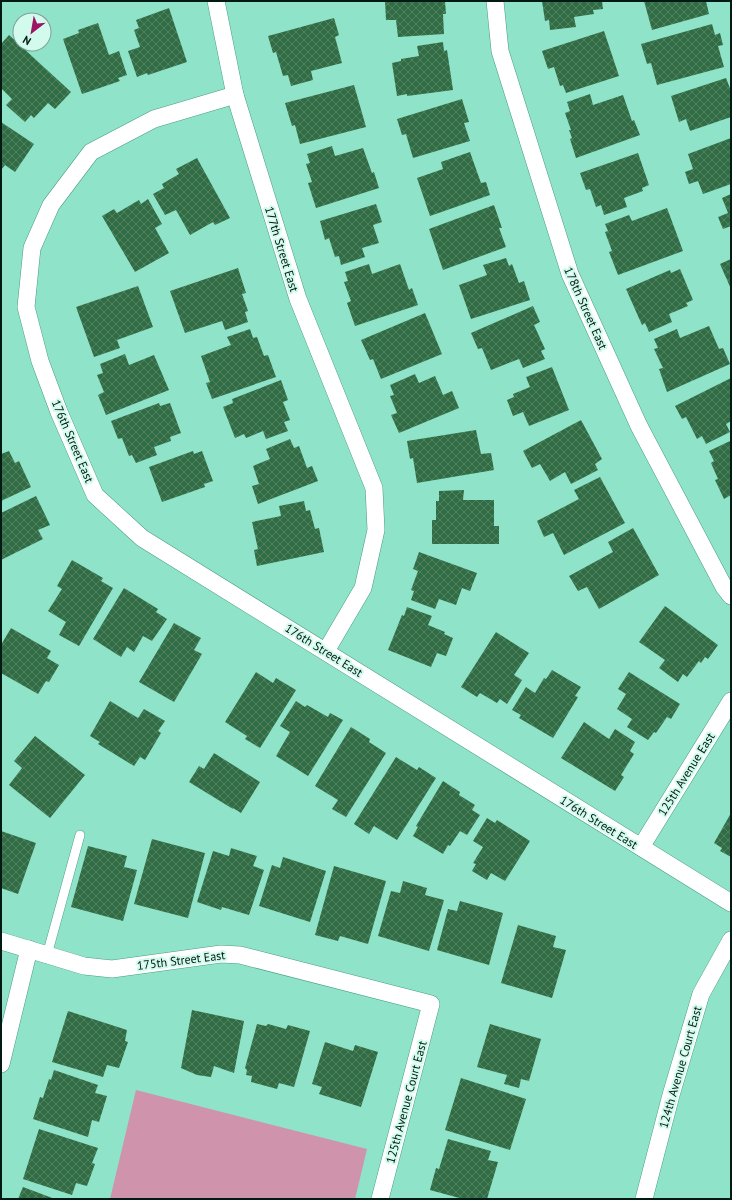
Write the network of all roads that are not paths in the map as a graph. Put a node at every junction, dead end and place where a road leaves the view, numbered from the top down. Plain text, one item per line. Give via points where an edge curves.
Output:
1 (216, 1) edge
2 (495, 1) edge
3 (235, 95) junction
4 (731, 596) edge
5 (326, 651) junction
6 (731, 701) edge
7 (80, 835) dead end
8 (641, 847) junction
9 (731, 903) edge
10 (731, 940) edge
11 (1, 941) edge
12 (29, 949) junction
13 (47, 955) junction
14 (431, 1004) joint
15 (1, 1064) edge
16 (380, 1199) edge
17 (644, 1199) edge

1 - 3 street, 177th Street East
2 - 4 street, 178th Street East via 500,50 570,274 639,426
3 - 5 street, 177th Street East via 298,299 374,488 376,530 363,588
3 - 5 street, 176th Street East via 154,119 91,152 51,206 32,248 26,307 40,361 95,495 142,538
5 - 8 street, 176th Street East
6 - 8 street, 125th Avenue East
7 - 13 lane
8 - 9 street, 176th Street East
10 - 17 street, 124th Avenue Court East via 701,994
11 - 12 street, 175th Street East
12 - 13 street, 175th Street East
12 - 15 street
13 - 14 street, 175th Street East via 84,966 112,969 221,954 240,955
14 - 16 street, 125th Avenue Court East

